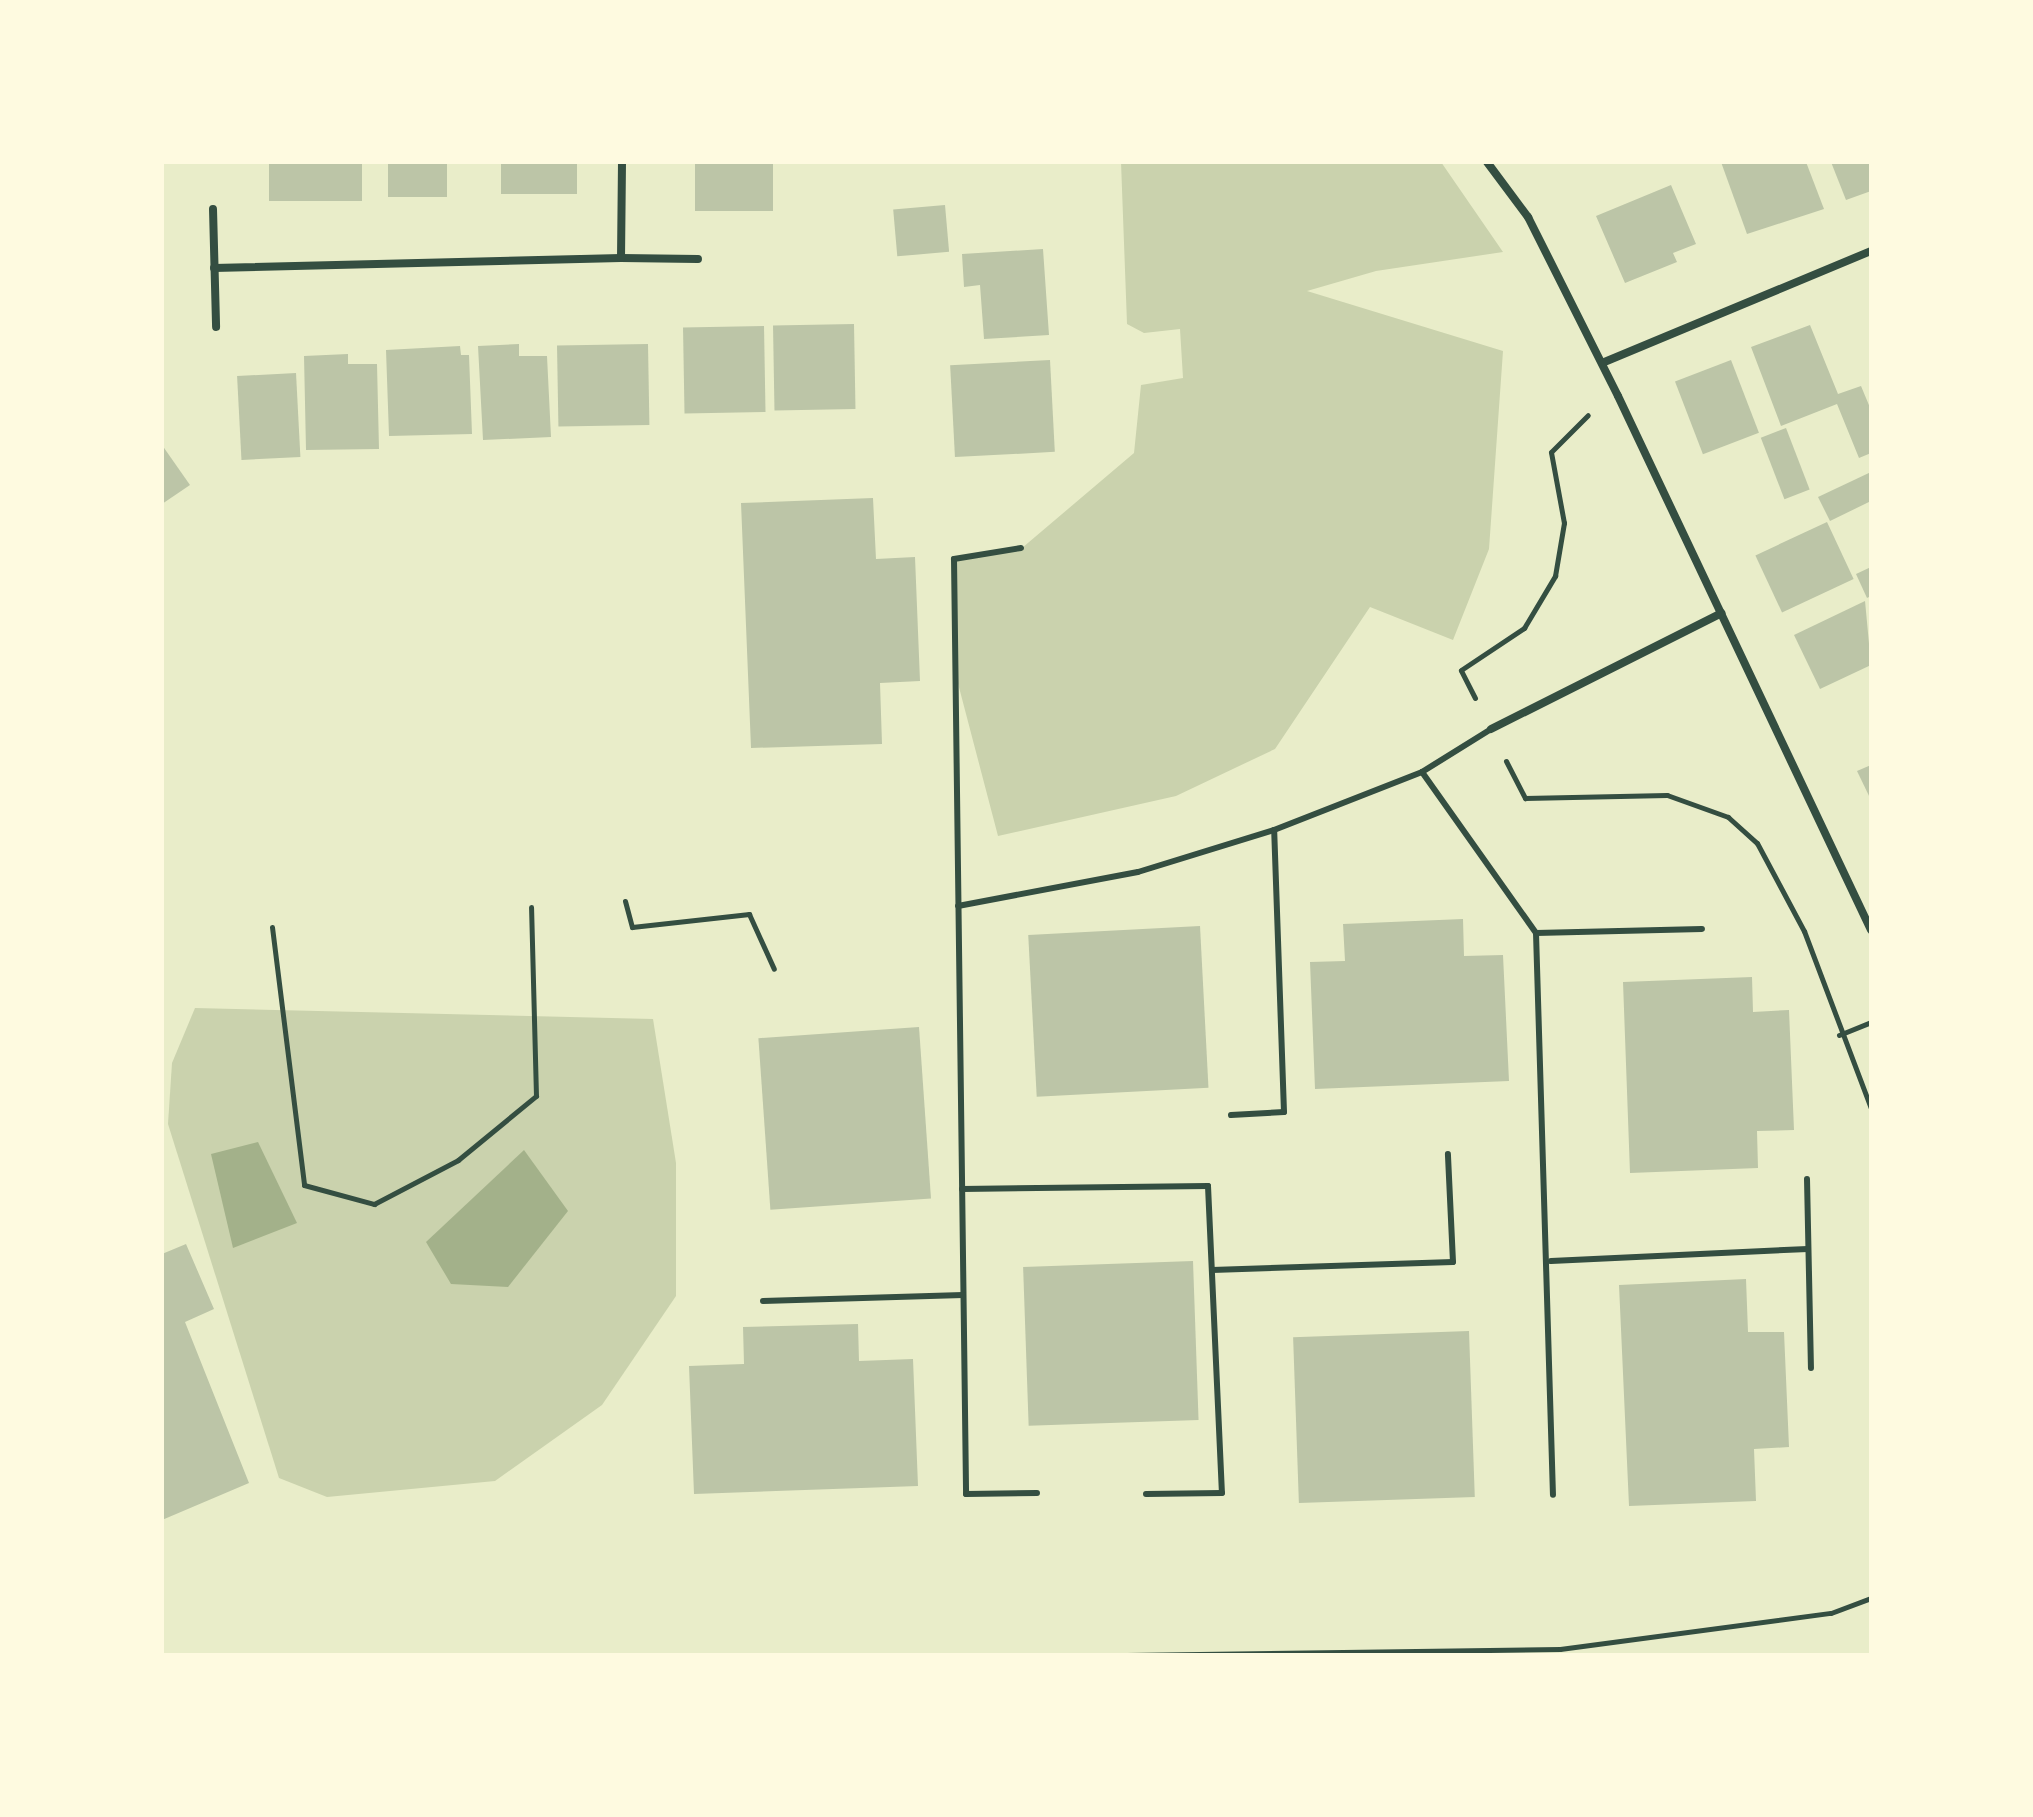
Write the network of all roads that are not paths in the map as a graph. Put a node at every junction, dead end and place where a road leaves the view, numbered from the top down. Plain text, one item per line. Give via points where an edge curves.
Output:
1 (622, 162) edge
2 (1487, 162) edge
3 (213, 209) dead end
4 (1871, 251) edge
5 (621, 258) junction
6 (698, 259) dead end
7 (214, 268) junction
8 (216, 327) dead end
9 (1602, 363) junction
10 (1021, 548) dead end
11 (1722, 613) junction
12 (1491, 729) joint
13 (1422, 772) junction
14 (1274, 830) junction
15 (958, 906) junction
16 (1870, 924) edge
17 (1702, 929) dead end
18 (1536, 933) junction
19 (1231, 1115) dead end
20 (1448, 1154) dead end
21 (1807, 1179) dead end
22 (962, 1189) junction
23 (1808, 1249) junction
24 (1551, 1261) junction
25 (1212, 1270) junction
26 (963, 1295) junction
27 (763, 1301) dead end
28 (1811, 1368) dead end
29 (1037, 1493) dead end
30 (1146, 1494) dead end
31 (1553, 1495) dead end

1 - 5 street
2 - 9 street via 1528,217
3 - 7 street
4 - 9 street
5 - 6 street
5 - 7 street
7 - 8 street
9 - 11 street
10 - 15 lane via 954,559
11 - 12 street
11 - 16 street
12 - 13 lane
13 - 14 lane
13 - 18 lane
14 - 15 lane via 1138,872
14 - 19 lane via 1284,1112
15 - 22 lane
17 - 18 lane
18 - 24 lane
20 - 25 lane via 1453,1262
21 - 23 lane
22 - 25 lane via 1208,1186
22 - 26 lane
23 - 24 lane
23 - 28 lane
24 - 31 lane
25 - 30 lane via 1222,1493
26 - 27 lane
26 - 29 lane via 966,1494

